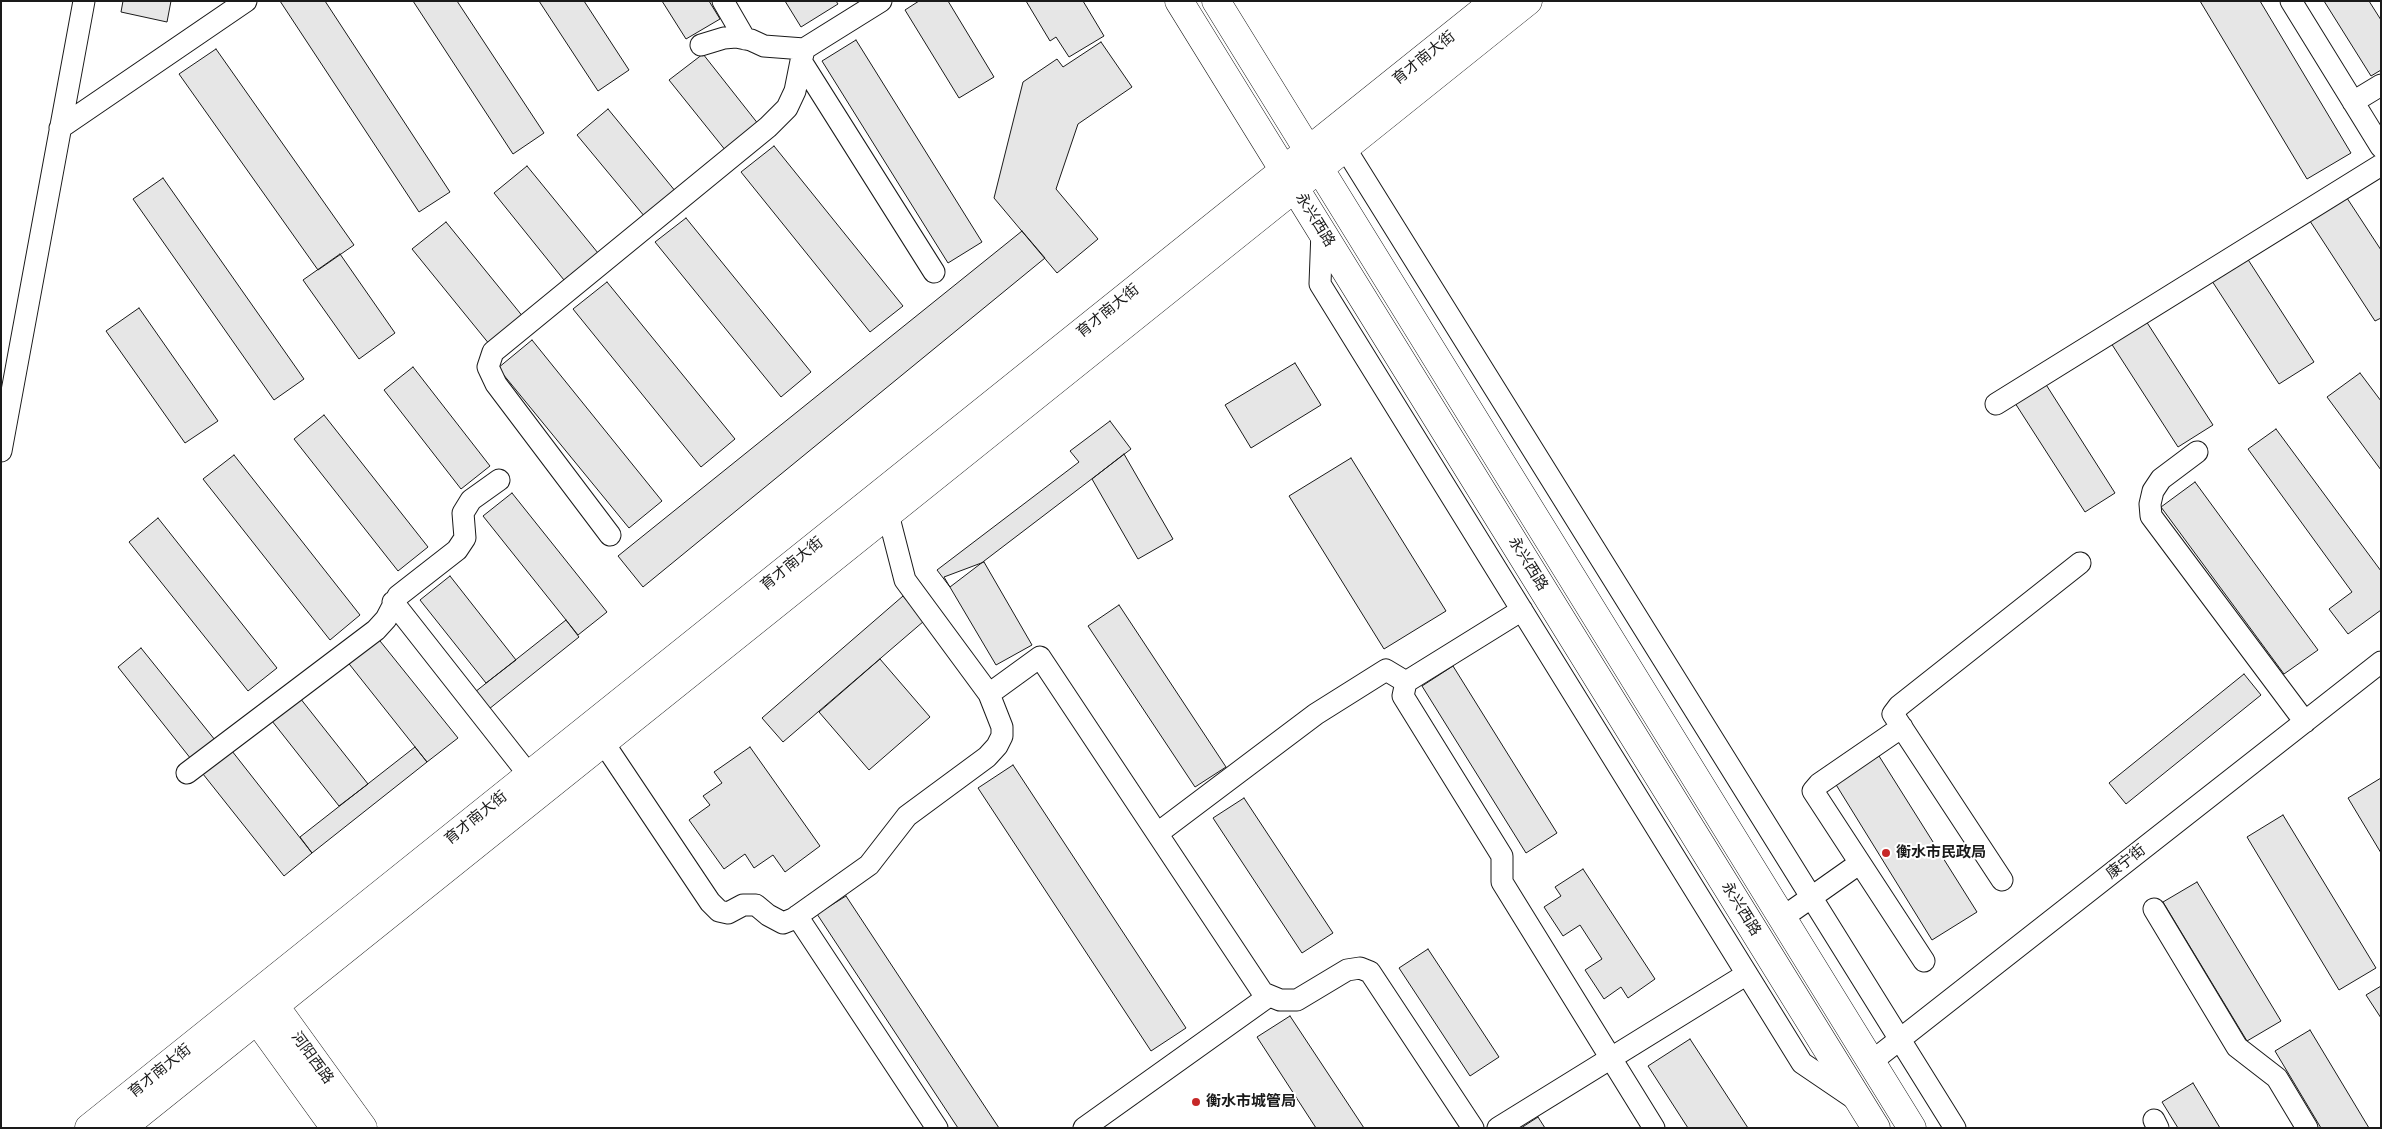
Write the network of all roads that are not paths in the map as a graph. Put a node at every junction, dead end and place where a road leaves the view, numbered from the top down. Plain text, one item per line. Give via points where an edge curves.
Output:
1 (84, 1) edge
2 (246, 1) edge
3 (723, 1) edge
4 (881, 1) edge
5 (1180, 1) edge
6 (1216, 1) edge
7 (1495, 1) edge
8 (1528, 1) edge
9 (2291, 1) edge
10 (745, 39) junction
11 (701, 45) dead end
12 (802, 55) junction
13 (2381, 85) edge
14 (2353, 102) junction
15 (60, 128) junction
16 (2381, 147) edge
17 (1345, 148) junction
18 (1314, 160) junction
19 (2381, 165) edge
20 (1289, 179) junction
21 (1322, 231) junction
22 (934, 272) dead end
23 (1996, 404) dead end
24 (1, 451) edge
25 (2196, 452) dead end
26 (499, 480) dead end
27 (888, 514) junction
28 (610, 535) dead end
29 (2080, 563) dead end
30 (394, 602) junction
31 (1522, 610) junction
32 (2381, 662) edge
33 (1406, 682) junction
34 (990, 694) junction
35 (2305, 722) junction
36 (1902, 727) junction
37 (604, 742) junction
38 (186, 773) dead end
39 (529, 775) junction
40 (1158, 833) junction
41 (1860, 864) junction
42 (2002, 880) dead end
43 (1812, 898) junction
44 (2154, 909) dead end
45 (797, 916) junction
46 (1782, 918) junction
47 (1924, 961) dead end
48 (1747, 974) junction
49 (1269, 996) junction
50 (260, 1004) junction
51 (1900, 1040) junction
52 (1611, 1058) junction
53 (1871, 1062) junction
54 (1860, 1102) junction
55 (88, 1128) edge
56 (122, 1128) edge
57 (335, 1128) edge
58 (363, 1128) edge
59 (937, 1128) edge
60 (1084, 1128) edge
61 (1473, 1128) edge
62 (1498, 1128) edge
63 (1654, 1128) edge
64 (1876, 1128) edge
65 (1912, 1128) edge
66 (1955, 1128) edge
67 (2307, 1128) edge

1 - 15 street
2 - 15 street
3 - 10 street
4 - 12 street
5 - 20 main road, 永兴西路
6 - 18 main road, 永兴西路
7 - 18 main road, 育才南大街
8 - 17 main road, 育才南大街
9 - 14 street
10 - 11 street via 724,38
10 - 12 street
12 - 22 street
12 - 28 street via 795,91 787,108 768,127 493,352 488,367 496,384
13 - 14 street
14 - 16 street
15 - 24 street
17 - 18 main road, 育才南大街
17 - 43 street
18 - 20 main road, 育才南大街
18 - 46 main road, 永兴西路
19 - 23 street
20 - 21 main road, 永兴西路
20 - 27 main road, 育才南大街
20 - 39 main road, 育才南大街
21 - 31 street via 1320,284
21 - 54 main road, 永兴西路
25 - 35 street via 2161,479 2153,491 2151,516
26 - 30 street via 471,500 463,513 465,538 457,550
27 - 34 street via 905,580
27 - 37 main road, 育才南大街
29 - 36 street via 1899,706 1893,714
30 - 38 street via 376,630
30 - 39 street
31 - 33 street
31 - 48 street
32 - 35 street, 康宁街
33 - 40 street via 1386,670 1316,714
33 - 52 street via 1403,696 1502,856 1502,882
34 - 40 street via 1040,657
34 - 45 street via 1002,727 997,746 987,757 907,816 869,866
35 - 51 street, 康宁街
36 - 41 street via 1813,791
36 - 42 street
37 - 45 street via 719,911 728,912 743,904 756,905 784,923
37 - 50 main road, 育才南大街
39 - 50 main road, 育才南大街
40 - 49 street via 1259,988
41 - 43 street
41 - 47 street
43 - 46 street
43 - 51 street
44 - 67 street via 2237,1047 2277,1078
45 - 59 street
46 - 53 main road, 永兴西路
48 - 52 street
48 - 54 street via 1802,1063
49 - 60 street
49 - 61 street via 1297,1000 1347,970 1360,968 1370,972
50 - 55 main road, 育才南大街
50 - 56 main road, 育才南大街
50 - 57 main road, 河阳西路
50 - 58 main road, 河阳西路
51 - 53 street, 康宁街
51 - 66 street
52 - 62 street
52 - 63 street
53 - 65 main road, 永兴西路
54 - 64 main road, 永兴西路

